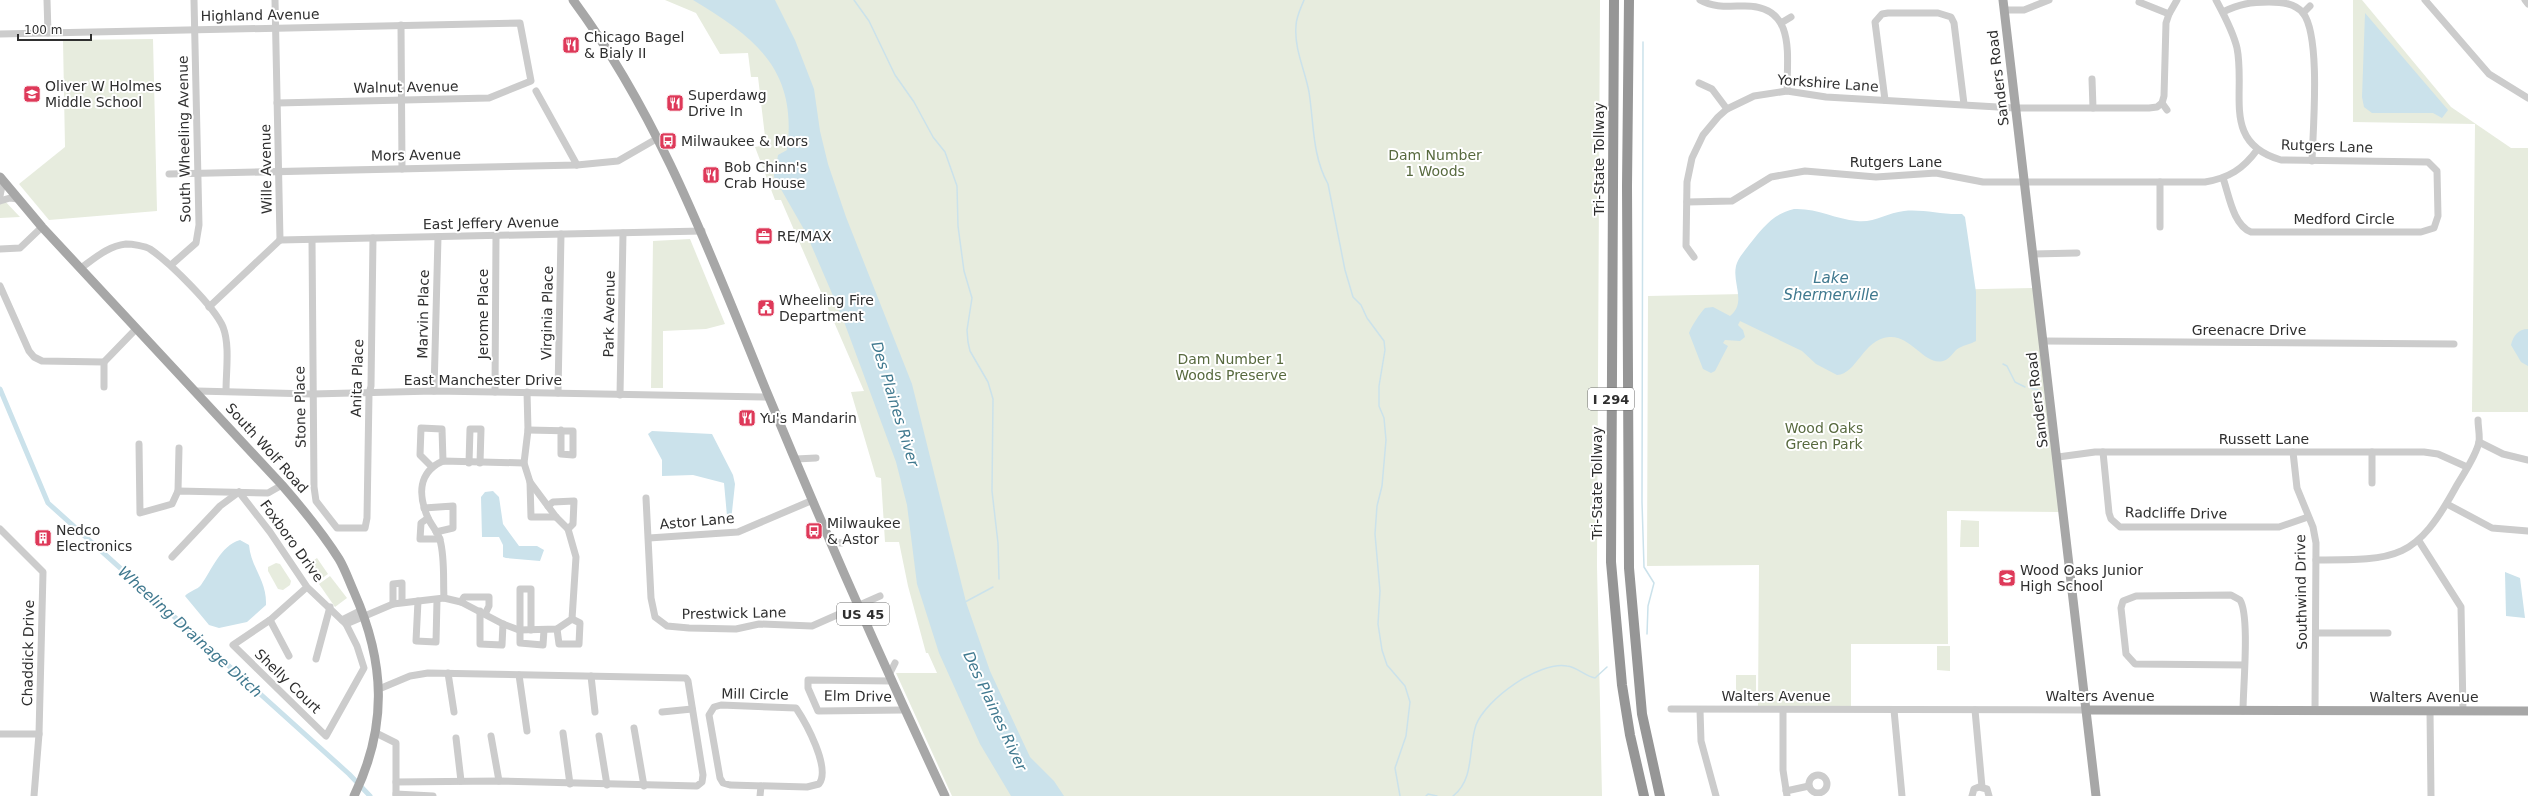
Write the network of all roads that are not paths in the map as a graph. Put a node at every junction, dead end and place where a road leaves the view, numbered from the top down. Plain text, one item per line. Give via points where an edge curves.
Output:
1 (47, 0) edge
2 (194, 0) edge
3 (275, 0) edge
4 (573, 0) edge
5 (1614, 0) edge
6 (1630, 0) edge
7 (1700, 0) edge
8 (2002, 0) edge
9 (2049, 0) edge
10 (2177, 0) edge
11 (2216, 0) edge
12 (2425, 0) edge
13 (2525, 0) edge
14 (2139, 2) dead end
15 (1754, 3) edge
16 (2528, 4) edge
17 (2310, 6) dead end
18 (2004, 10) junction
19 (2223, 12) junction
20 (2303, 13) junction
21 (2169, 14) junction
22 (1792, 16) dead end
23 (1781, 23) junction
24 (401, 25) junction
25 (276, 28) junction
26 (194, 30) junction
27 (48, 33) junction
28 (0, 34) edge
29 (2092, 79) dead end
30 (532, 81) joint
31 (1699, 83) dead end
32 (536, 91) dead end
33 (1787, 91) junction
34 (2528, 98) edge
35 (1885, 100) junction
36 (402, 101) junction
37 (2162, 103) junction
38 (277, 104) junction
39 (1964, 104) junction
40 (2015, 108) junction
41 (2093, 108) junction
42 (1727, 109) junction
43 (2167, 110) dead end
44 (658, 138) junction
45 (2257, 150) junction
46 (2312, 161) junction
47 (577, 165) junction
48 (2434, 165) joint
49 (402, 169) junction
50 (279, 171) junction
51 (198, 173) junction
52 (169, 174) dead end
53 (2223, 178) junction
54 (2, 179) edge
55 (2025, 181) junction
56 (2160, 182) junction
57 (0, 196) edge
58 (18, 199) junction
59 (0, 201) edge
60 (1687, 202) junction
61 (42, 227) junction
62 (2160, 227) dead end
63 (702, 232) junction
64 (623, 233) junction
65 (561, 234) junction
66 (496, 236) junction
67 (438, 237) junction
68 (373, 238) junction
69 (280, 240) junction
70 (312, 240) junction
71 (0, 249) edge
72 (2077, 253) dead end
73 (2033, 254) junction
74 (1694, 257) dead end
75 (171, 265) junction
76 (81, 268) junction
77 (0, 286) edge
78 (209, 307) junction
79 (136, 329) junction
80 (2044, 341) junction
81 (2454, 344) dead end
82 (104, 362) junction
83 (104, 387) dead end
84 (197, 391) junction
85 (226, 391) junction
86 (434, 391) junction
87 (496, 392) junction
88 (527, 392) junction
89 (558, 393) junction
90 (312, 394) junction
91 (369, 394) junction
92 (620, 395) junction
93 (769, 397) junction
94 (2478, 420) dead end
95 (528, 430) junction
96 (561, 430) dead end
97 (2479, 442) junction
98 (139, 444) dead end
99 (179, 448) dead end
100 (2103, 452) junction
101 (2293, 452) junction
102 (2372, 452) junction
103 (2058, 457) junction
104 (816, 458) dead end
105 (796, 459) junction
106 (2528, 460) edge
107 (443, 461) junction
108 (470, 463) junction
109 (480, 463) junction
110 (524, 463) junction
111 (431, 466) junction
112 (2467, 467) junction
113 (530, 482) junction
114 (2372, 483) dead end
115 (282, 485) junction
116 (178, 491) junction
117 (239, 492) junction
118 (646, 498) dead end
119 (813, 500) junction
120 (2447, 504) junction
121 (548, 506) junction
122 (424, 508) junction
123 (556, 517) junction
124 (2308, 517) junction
125 (368, 518) joint
126 (428, 518) junction
127 (0, 529) edge
128 (568, 529) junction
129 (2528, 531) edge
130 (438, 535) junction
131 (649, 538) junction
132 (831, 541) junction
133 (2419, 541) junction
134 (842, 543) dead end
135 (172, 557) dead end
136 (2316, 560) junction
137 (307, 587) junction
138 (880, 596) dead end
139 (441, 599) junction
140 (418, 601) junction
141 (402, 602) junction
142 (461, 602) junction
143 (392, 604) junction
144 (858, 604) junction
145 (330, 607) junction
146 (482, 612) junction
147 (363, 613) junction
148 (572, 619) junction
149 (270, 620) junction
150 (344, 622) junction
151 (503, 624) junction
152 (557, 629) junction
153 (519, 630) junction
154 (531, 630) junction
155 (544, 630) junction
156 (2316, 633) junction
157 (2388, 633) dead end
158 (289, 656) dead end
159 (316, 659) dead end
160 (896, 663) dead end
161 (2244, 665) junction
162 (448, 673) junction
163 (519, 675) junction
164 (591, 676) junction
165 (890, 678) junction
166 (379, 689) junction
167 (1671, 708) dead end
168 (692, 709) junction
169 (904, 710) junction
170 (1700, 710) junction
171 (1783, 710) junction
172 (1894, 710) junction
173 (1975, 710) junction
174 (2088, 710) junction
175 (2243, 711) junction
176 (2315, 711) junction
177 (2430, 711) junction
178 (2463, 711) junction
179 (2528, 711) edge
180 (454, 712) dead end
181 (595, 712) dead end
182 (662, 712) dead end
183 (634, 728) dead end
184 (527, 731) dead end
185 (563, 733) dead end
186 (0, 734) edge
187 (39, 734) junction
188 (376, 734) junction
189 (326, 736) joint
190 (491, 736) dead end
191 (599, 736) dead end
192 (456, 738) dead end
193 (462, 781) junction
194 (499, 781) junction
195 (396, 782) junction
196 (570, 784) junction
197 (607, 785) junction
198 (644, 786) junction
199 (761, 786) junction
200 (1810, 786) dead end
201 (1982, 786) junction
202 (1786, 794) edge
203 (396, 795) edge
204 (34, 796) edge
205 (354, 796) edge
206 (433, 796) edge
207 (760, 796) edge
208 (945, 796) edge
209 (1644, 796) edge
210 (1660, 796) edge
211 (1716, 796) edge
212 (1902, 796) edge
213 (1972, 796) edge
214 (1989, 796) edge
215 (2096, 796) edge
216 (2431, 796) edge

1 - 27 street
2 - 26 street, South Wheeling Avenue
3 - 25 street, Wille Avenue
4 - 44 main road, US 45 via 610,55
5 - 209 highway, Tri-State Tollway / I 294 via 1611,562 1622,685
6 - 210 highway, Tri-State Tollway / I 294 via 1627,186 1629,568 1642,714
7 - 15 street via 1714,6
8 - 18 main road, Sanders Road
9 - 18 street via 2024,10
10 - 21 street
11 - 19 street
12 - 34 street via 2489,74
13 - 16 street
14 - 21 street
15 - 23 street via 1771,13
17 - 20 street
18 - 40 main road, Sanders Road
19 - 20 street via 2245,2 2280,2 2288,3
19 - 45 street via 2237,48 2241,125
20 - 46 street via 2309,28 2313,52
21 - 37 street via 2166,23
22 - 23 street
23 - 33 street via 1786,31
24 - 25 street, Highland Avenue
24 - 30 street, Highland Avenue via 520,23
24 - 36 street
25 - 26 street, Highland Avenue
25 - 38 street, Wille Avenue
26 - 27 street, Highland Avenue
26 - 51 street, South Wheeling Avenue
27 - 28 street, Highland Avenue
29 - 41 street
30 - 36 street, Walnut Avenue via 489,98
31 - 42 street via 1712,89
32 - 47 street
33 - 35 street, Yorkshire Lane via 1826,97
33 - 42 street, Yorkshire Lane via 1759,95
35 - 39 street, Yorkshire Lane
35 - 39 street via 1875,15 1938,13 1953,15
36 - 38 street, Walnut Avenue
36 - 49 street
37 - 41 street, Yorkshire Lane via 2149,108
37 - 43 street
38 - 50 street, Wille Avenue
39 - 40 street, Yorkshire Lane
40 - 41 street, Yorkshire Lane
40 - 55 main road, Sanders Road
42 - 60 street, Yorkshire Lane via 1710,125 1696,147 1689,169
44 - 47 street, Mors Avenue via 618,160
44 - 63 main road, US 45
45 - 46 street, Rutgers Lane via 2268,157 2281,160
45 - 53 street, Rutgers Lane via 2246,164
46 - 48 street, Rutgers Lane via 2420,161
47 - 49 street, Mors Avenue
48 - 53 street, Medford Circle via 2438,177 2438,216 2434,228 2422,232 2251,232 2239,223
49 - 50 street, Mors Avenue
50 - 51 street, Mors Avenue
50 - 69 street, Wille Avenue
51 - 52 street, Mors Avenue
51 - 75 street, South Wheeling Avenue via 199,225 196,243
53 - 56 street, Rutgers Lane via 2205,182
54 - 57 street
54 - 58 main road, South Wolf Road
55 - 56 street, Rutgers Lane
55 - 60 street, Rutgers Lane via 1972,181 1936,173 1876,177 1805,171 1771,177 1732,201
55 - 73 main road, Sanders Road
56 - 62 street
58 - 59 street
58 - 61 main road, South Wolf Road
60 - 74 street, Yorkshire Lane via 1686,246
61 - 71 street via 20,248
61 - 76 main road, South Wolf Road
63 - 64 street, East Jeffery Avenue
63 - 93 main road, US 45
64 - 65 street, East Jeffery Avenue
64 - 92 street, Park Avenue
65 - 66 street, East Jeffery Avenue
65 - 89 street, Virginia Place
66 - 67 street, East Jeffery Avenue
66 - 87 street, Jerome Place
67 - 68 street, East Jeffery Avenue
67 - 86 street, Marvin Place
68 - 70 street, East Jeffery Avenue
68 - 91 street, Anita Place
69 - 70 street, East Jeffery Avenue
69 - 78 street
70 - 90 street, Stone Place
72 - 73 street
73 - 80 main road, Sanders Road
75 - 76 street via 148,248 127,244 109,248
75 - 78 street
76 - 79 main road, South Wolf Road
77 - 82 street via 34,357 42,361
78 - 85 street via 222,327
79 - 82 street
79 - 84 main road, South Wolf Road
80 - 81 street, Greenacre Drive
80 - 103 main road, Sanders Road
82 - 83 street
84 - 85 street, East Manchester Drive
84 - 115 main road, South Wolf Road
85 - 90 street, East Manchester Drive
86 - 87 street, East Manchester Drive
86 - 91 street, East Manchester Drive
87 - 88 street, East Manchester Drive
88 - 89 street, East Manchester Drive
88 - 95 street
89 - 92 street, East Manchester Drive
90 - 91 street, East Manchester Drive
90 - 125 street, Stone Place via 316,501 337,528 365,528
91 - 125 street, Anita Place
92 - 93 street, East Manchester Drive
93 - 105 main road, US 45
94 - 97 street
95 - 96 street
95 - 110 street
97 - 106 street via 2503,454
97 - 112 street
98 - 116 street via 140,513 172,504
99 - 116 street
100 - 101 street, Russett Lane
100 - 103 street, Russett Lane
100 - 124 street, Radcliffe Drive via 2109,513 2111,519 2120,527 2279,527
101 - 102 street, Russett Lane
101 - 124 street, Southwind Drive via 2297,488
102 - 112 street, Russett Lane via 2432,453
102 - 114 street
103 - 174 main road, Sanders Road
104 - 105 street
105 - 119 main road, US 45
107 - 108 street
107 - 111 street
107 - 111 street via 442,429 421,428 420,455
108 - 109 street
108 - 109 street via 470,429 481,429
109 - 110 street
110 - 113 street
111 - 122 street via 424,476
112 - 120 street
113 - 121 street
113 - 123 street via 531,517
115 - 117 street via 268,493
115 - 147 main road, South Wolf Road via 312,520 340,560
116 - 117 street
117 - 135 street via 220,506
117 - 137 street, Foxboro Drive
118 - 131 street, Prestwick Lane
119 - 131 street, Astor Lane via 738,532
119 - 132 main road, US 45
120 - 129 street via 2492,528
120 - 133 street via 2436,522
121 - 123 street
121 - 128 street via 553,502 574,501 573,524
122 - 126 street
122 - 130 street via 453,506 453,528
123 - 128 street
124 - 136 street, Southwind Drive via 2315,536
126 - 130 street
126 - 130 street via 421,523 420,539
127 - 187 street, Chaddick Drive via 43,572
128 - 148 street via 576,557
130 - 139 street
131 - 144 street, Prestwick Lane via 651,598 655,617 667,626 736,629 759,624 812,626
132 - 134 street
132 - 144 main road, US 45
133 - 136 street via 2399,552 2378,559
133 - 178 street via 2461,607
136 - 156 street, Southwind Drive
137 - 145 street, Foxboro Drive
137 - 149 street
138 - 144 street, Prestwick Lane
139 - 140 street
139 - 140 street via 436,642 416,641
139 - 142 street
140 - 141 street
141 - 143 street
141 - 143 street via 402,583 393,584
142 - 146 street
142 - 146 street via 464,597 489,597 489,606
143 - 147 street
144 - 165 main road, US 45
145 - 150 street, Foxboro Drive
145 - 159 street
146 - 151 street
146 - 151 street via 480,644 502,645
147 - 150 street
147 - 166 main road, South Wolf Road via 375,653
148 - 152 street
148 - 152 street via 580,623 579,644 559,644
149 - 158 street
149 - 189 street, Shelly Court via 232,645
150 - 189 street, Foxboro Drive via 356,641 364,668
151 - 153 street
152 - 155 street
153 - 154 street
153 - 154 street via 520,589 530,589
153 - 155 street via 520,643 543,645
154 - 155 street
156 - 157 street
156 - 176 street, Southwind Drive
160 - 165 street
161 - 161 street via 2141,665 2130,661 2126,654 2121,608 2126,598 2231,595 2240,600 2244,611
161 - 175 street
162 - 163 street
162 - 166 street via 410,676
162 - 180 street
163 - 164 street
163 - 184 street
164 - 168 street via 686,678
164 - 181 street
165 - 169 main road, US 45
165 - 169 street, Elm Drive via 808,680 808,688 818,711
166 - 188 main road, South Wolf Road
167 - 170 street, Walters Avenue
168 - 182 street
168 - 198 street via 702,782 697,786
169 - 208 main road, US 45
170 - 171 street, Walters Avenue
170 - 211 street via 1701,741
171 - 172 street, Walters Avenue
171 - 202 street via 1783,770
172 - 173 street, Walters Avenue
172 - 212 street
173 - 174 street, Walters Avenue
173 - 201 street
174 - 175 main road, Walters Avenue
174 - 215 main road, Sanders Road
175 - 176 main road, Walters Avenue
176 - 177 main road, Walters Avenue
177 - 178 main road, Walters Avenue
177 - 216 street
178 - 179 main road, Walters Avenue
183 - 198 street
185 - 196 street
186 - 187 street
187 - 204 street, Chaddick Drive
188 - 195 street via 396,743
188 - 205 main road, South Wolf Road via 363,777
190 - 194 street
191 - 197 street
192 - 193 street
193 - 194 street
193 - 195 street
194 - 196 street
195 - 203 street
196 - 197 street
197 - 198 street
199 - 199 street, Mill Circle via 811,787 821,781 820,758 798,710 714,707 710,715 720,778 727,785
199 - 207 street
200 - 202 street
201 - 213 street via 1974,789
201 - 214 street via 1987,789
203 - 206 street

